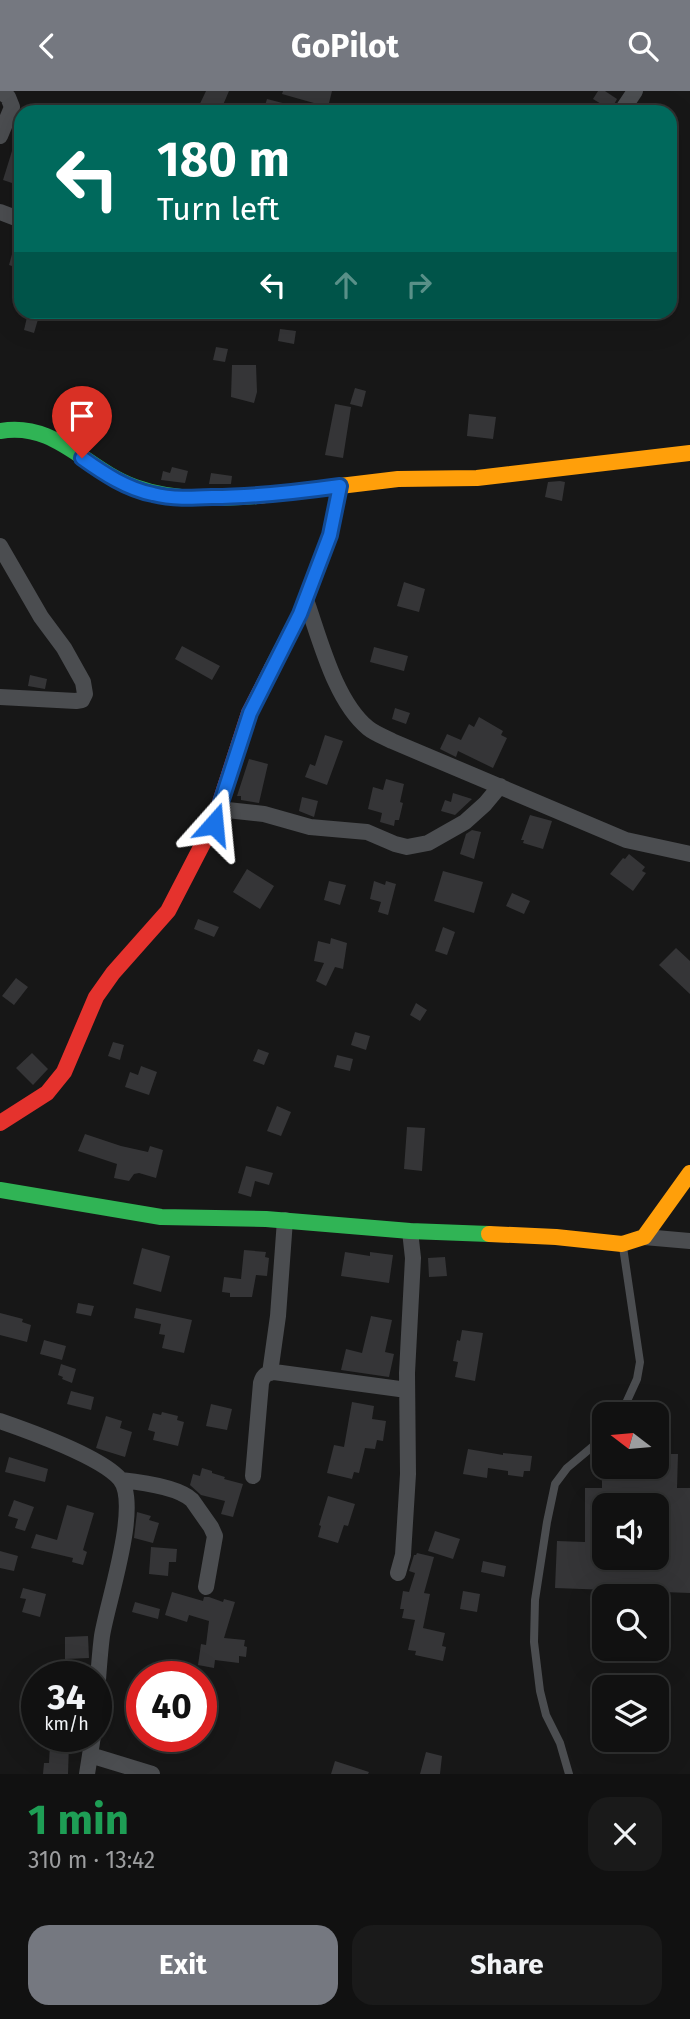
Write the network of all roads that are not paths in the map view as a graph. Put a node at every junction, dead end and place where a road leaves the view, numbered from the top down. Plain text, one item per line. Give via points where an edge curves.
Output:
1 (0, 91) edge
2 (0, 136) edge
3 (0, 431) edge
4 (690, 453) edge
5 (340, 486) junction
6 (0, 546) edge
7 (306, 600) junction
8 (0, 697) edge
9 (500, 786) junction
10 (218, 809) junction
11 (690, 853) edge
12 (0, 1123) edge
13 (690, 1173) edge
14 (0, 1190) edge
15 (285, 1220) junction
16 (410, 1231) junction
17 (644, 1237) junction
18 (690, 1241) edge
19 (622, 1244) junction
20 (270, 1373) junction
21 (407, 1390) junction
22 (627, 1402) edge
23 (0, 1421) edge
24 (592, 1447) edge
25 (253, 1476) dead end
26 (121, 1480) junction
27 (398, 1573) dead end
28 (206, 1587) dead end
29 (100, 1661) edge
30 (90, 1752) edge
31 (90, 1755) junction
32 (88, 1774) edge
33 (152, 1774) edge
34 (569, 1774) edge

1 - 2 street via 12,107
3 - 5 street via 32,428 48,434 99,470 152,494 256,497
4 - 5 street via 461,479
5 - 7 street via 330,535
6 - 8 street via 64,648 85,694 76,701
7 - 9 street via 339,687 368,728
7 - 10 street via 250,713
9 - 10 street via 465,822 428,843 407,847 367,832 310,827 264,814
9 - 11 street via 626,840
10 - 12 street via 168,911 96,997 64,1072 47,1093
13 - 17 street
14 - 15 street via 161,1217
15 - 16 street
15 - 20 street
16 - 19 street
16 - 21 street via 413,1258
17 - 18 street
17 - 19 street
19 - 22 lane via 640,1362
20 - 21 street
20 - 25 street via 261,1383
21 - 27 street via 408,1474
23 - 26 street via 62,1445
24 - 34 lane via 555,1484 535,1600 540,1691
26 - 28 street via 189,1496 215,1536
26 - 29 street via 127,1510
30 - 31 street
31 - 32 street
31 - 33 street

